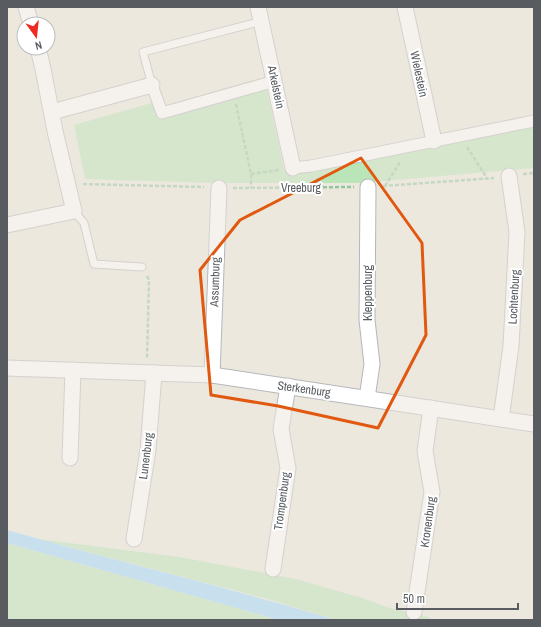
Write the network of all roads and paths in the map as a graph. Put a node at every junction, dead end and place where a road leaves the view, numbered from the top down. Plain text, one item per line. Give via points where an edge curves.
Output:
1 (405, 7) edge
2 (260, 14) edge
3 (40, 56) edge
4 (275, 81) junction
5 (152, 85) junction
6 (233, 93) junction
7 (52, 112) junction
8 (534, 121) edge
9 (460, 136) junction
10 (434, 142) junction
11 (410, 146) junction
12 (293, 168) junction
13 (534, 173) edge
14 (251, 174) junction
15 (509, 176) junction
16 (487, 178) junction
17 (68, 184) junction
18 (385, 186) junction
19 (368, 187) junction
20 (219, 188) junction
21 (251, 188) junction
22 (74, 211) junction
23 (7, 225) edge
24 (142, 267) joint
25 (7, 368) edge
26 (73, 370) junction
27 (154, 374) junction
28 (212, 375) junction
29 (288, 386) junction
30 (367, 398) junction
31 (431, 408) junction
32 (501, 419) junction
33 (534, 424) edge
34 (70, 458) dead end
35 (134, 538) dead end
36 (273, 569) dead end
37 (414, 612) dead end

1 - 10 street, Wielestein
2 - 4 street, Arkelstein
2 - 5 lane via 143,52
3 - 7 street
4 - 6 street
4 - 12 street, Arkelstein
5 - 6 street via 162,113
5 - 7 street
6 - 14 path
7 - 17 street
8 - 9 street, Vreeburg
9 - 10 street, Vreeburg
9 - 16 path
10 - 11 street, Vreeburg
11 - 12 street, Vreeburg
11 - 18 path
12 - 14 path, Vreeburg
13 - 15 path, Vreeburg
14 - 21 path
15 - 16 path, Vreeburg
15 - 32 street, Lochtenburg via 516,232 511,346
16 - 18 path, Vreeburg
17 - 20 path, Vreeburg
17 - 22 street
18 - 19 path, Vreeburg
19 - 21 path, Vreeburg
19 - 30 street, Kleppenburg via 367,320 372,364
20 - 21 path, Vreeburg
20 - 28 street, Assumburg
22 - 23 street
22 - 24 lane via 84,223 94,264
24 - 27 path via 148,280 146,358
25 - 26 street, Sterkenburg
26 - 27 street, Sterkenburg
26 - 34 street
27 - 28 street, Sterkenburg
27 - 35 street, Lunenburg via 148,450
28 - 29 street, Sterkenburg
29 - 30 street, Sterkenburg
29 - 36 street, Trompenburg via 281,429 288,468
30 - 31 street, Sterkenburg
31 - 32 street, Sterkenburg
31 - 37 street, Kronenburg via 425,451 432,492
32 - 33 street, Sterkenburg

